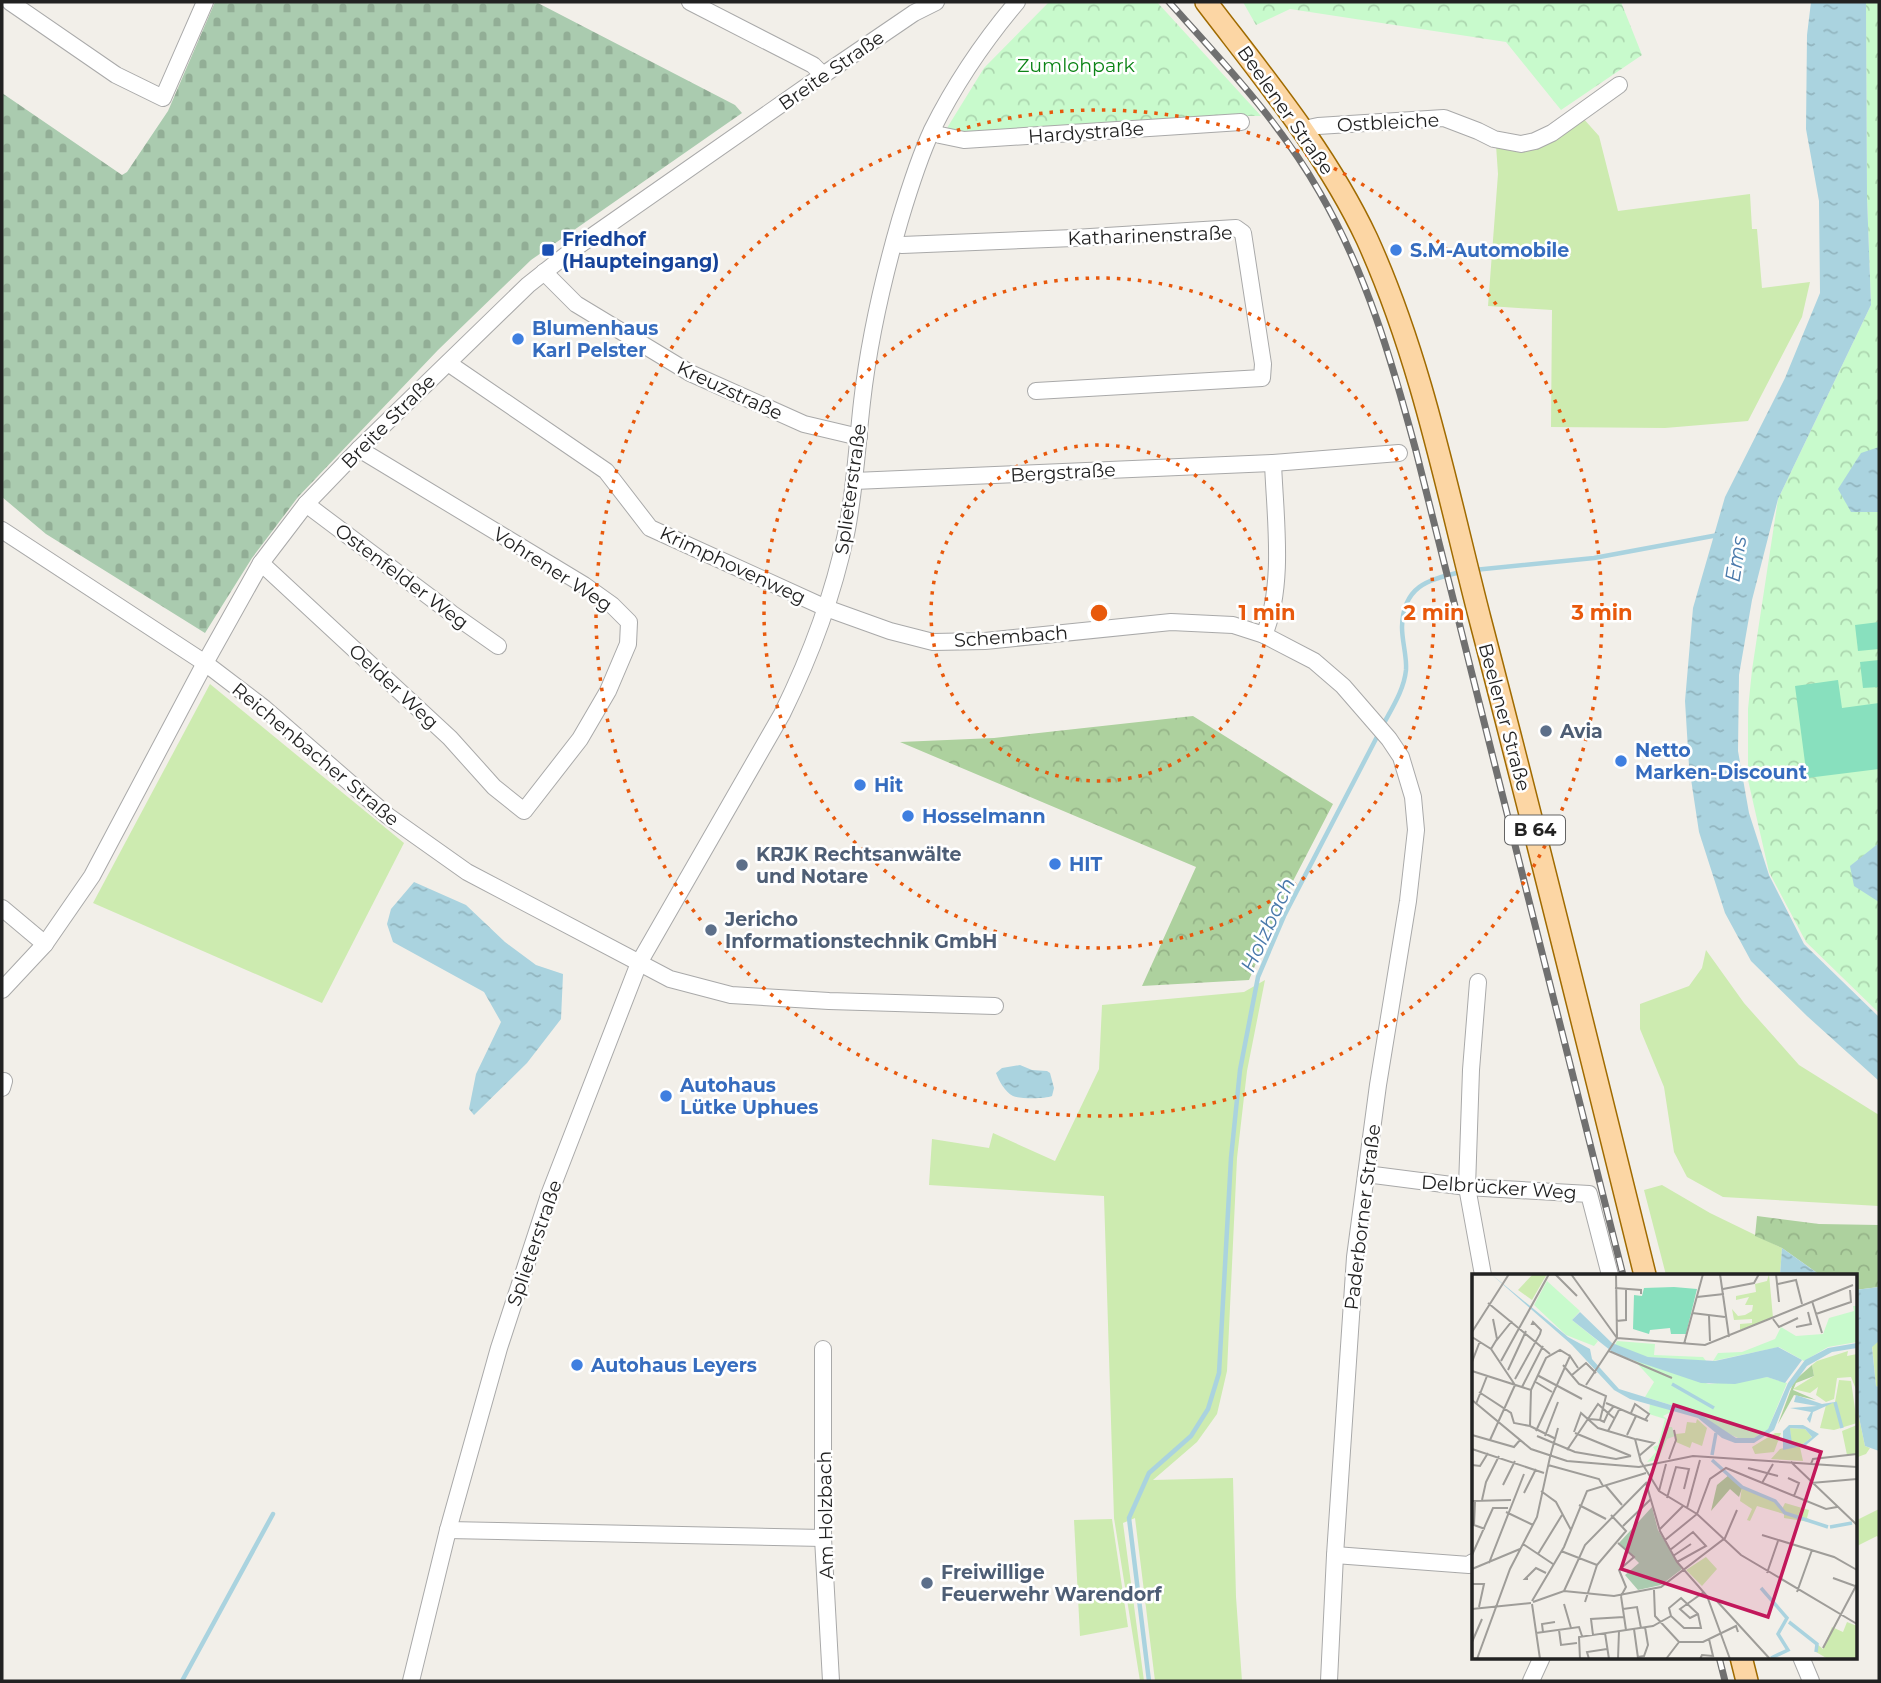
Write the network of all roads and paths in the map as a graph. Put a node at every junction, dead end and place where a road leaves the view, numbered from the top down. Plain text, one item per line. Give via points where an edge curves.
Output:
1 (10, 2) edge
2 (205, 2) edge
3 (690, 2) edge
4 (936, 2) edge
5 (1017, 2) edge
6 (1206, 2) edge
7 (823, 75) junction
8 (1619, 85) dead end
9 (1241, 122) dead end
10 (1304, 129) junction
11 (932, 131) junction
12 (894, 243) junction
13 (544, 272) junction
14 (448, 363) junction
15 (1036, 391) dead end
16 (859, 437) junction
17 (359, 449) junction
18 (1399, 453) dead end
19 (1273, 463) junction
20 (854, 481) junction
21 (306, 504) junction
22 (2, 530) edge
23 (261, 563) junction
24 (826, 608) junction
25 (1264, 635) junction
26 (498, 646) dead end
27 (205, 663) junction
28 (1401, 757) joint
29 (524, 811) joint
30 (2, 908) edge
31 (45, 944) junction
32 (639, 963) junction
33 (1478, 982) dead end
34 (2, 990) edge
35 (995, 1006) dead end
36 (1366, 1174) junction
37 (1467, 1188) junction
38 (1483, 1274) edge
39 (1610, 1274) edge
40 (1646, 1274) edge
41 (823, 1349) dead end
42 (448, 1530) junction
43 (823, 1538) junction
44 (1335, 1555) junction
45 (1472, 1563) edge
46 (1542, 1658) edge
47 (1741, 1658) edge
48 (1801, 1658) edge
49 (411, 1681) edge
50 (831, 1681) edge
51 (1329, 1681) edge
52 (1531, 1681) edge
53 (1748, 1681) edge
54 (1811, 1681) edge

1 - 2 street via 116,75 163,98
3 - 7 street via 813,65
4 - 7 street, Breite Straße
5 - 11 street, Splieterstraße via 964,73
6 - 10 main road, Beelener Straße / B 64
7 - 13 street, Breite Straße
8 - 10 street, Ostbleiche via 1552,132 1521,144 1494,139 1444,118
9 - 11 street, Hardystraße via 964,139
10 - 40 main road, Beelener Straße / B 64 via 1360,226 1415,369
11 - 12 street, Splieterstraße
12 - 15 street, Katharinenstraße via 1236,228 1243,233 1262,378
12 - 16 street, Splieterstraße via 874,323
13 - 14 street, Breite Straße
13 - 16 street, Kreuzstraße via 576,303 690,373 804,425
14 - 17 street, Breite Straße
14 - 24 street, Krimphovenweg via 606,471 650,528
16 - 20 street, Splieterstraße
17 - 21 street, Breite Straße
17 - 29 street, Vohrener Weg via 584,585 629,622 628,644 608,691 580,738
18 - 19 street, Bergstraße
19 - 20 street, Bergstraße
19 - 25 street via 1277,578
20 - 24 street, Splieterstraße
21 - 23 street, Breite Straße
21 - 26 street, Ostenfelder Weg
22 - 27 street, Reichenbacher Straße
23 - 27 street, Breite Straße
23 - 29 street, Oelder Weg
24 - 25 street, Schembach via 933,642 1171,622 1233,625
24 - 32 street, Splieterstraße via 782,714
25 - 28 street, Schembach via 1314,661 1343,686
27 - 31 street, Breite Straße via 92,876
27 - 32 street, Reichenbacher Straße via 388,816 467,872
28 - 36 street, Paderborner Straße via 1413,797 1416,830
30 - 31 street
31 - 34 street, Breite Straße
32 - 35 street via 670,979 731,995
32 - 42 street, Splieterstraße via 549,1195 499,1348
33 - 37 street
36 - 37 street, Delbrücker Weg
36 - 44 street, Paderborner Straße via 1355,1256
37 - 38 street
37 - 39 street, Delbrücker Weg via 1590,1194
41 - 43 street, Am Holzbach
42 - 43 street
42 - 49 street, Splieterstraße
43 - 50 street, Am Holzbach
44 - 45 street
44 - 51 street, Paderborner Straße
46 - 52 street
47 - 53 main road
48 - 54 street

